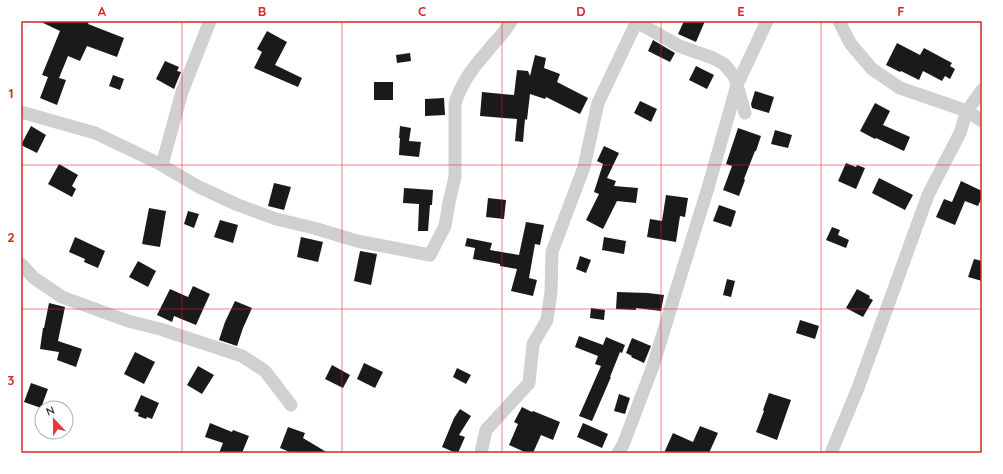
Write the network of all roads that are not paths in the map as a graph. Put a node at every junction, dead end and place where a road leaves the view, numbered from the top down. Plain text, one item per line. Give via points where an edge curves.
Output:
1 (210, 21) edge
2 (511, 21) edge
3 (768, 21) edge
4 (839, 21) edge
5 (637, 22) edge
6 (737, 85) junction
7 (982, 90) edge
8 (966, 111) junction
9 (21, 112) edge
10 (745, 113) dead end
11 (982, 120) edge
12 (162, 165) junction
13 (21, 264) edge
14 (291, 405) dead end
15 (481, 453) edge
16 (618, 453) edge
17 (831, 453) edge

1 - 12 street via 182,92
2 - 12 street via 458,92 455,103 455,177 445,226 430,255 358,241 276,219 198,187
3 - 6 street
4 - 8 street via 850,43 872,69 900,88
5 - 6 street via 679,46 724,64 734,76
5 - 15 street via 598,102 584,167 552,252 547,320 533,344 529,383 486,430
6 - 10 street
6 - 16 street via 653,366
7 - 8 street
8 - 11 street
8 - 17 street via 960,133 928,195 858,388
9 - 12 street via 95,134
13 - 14 street via 34,278 62,297 128,321 242,356 265,371

